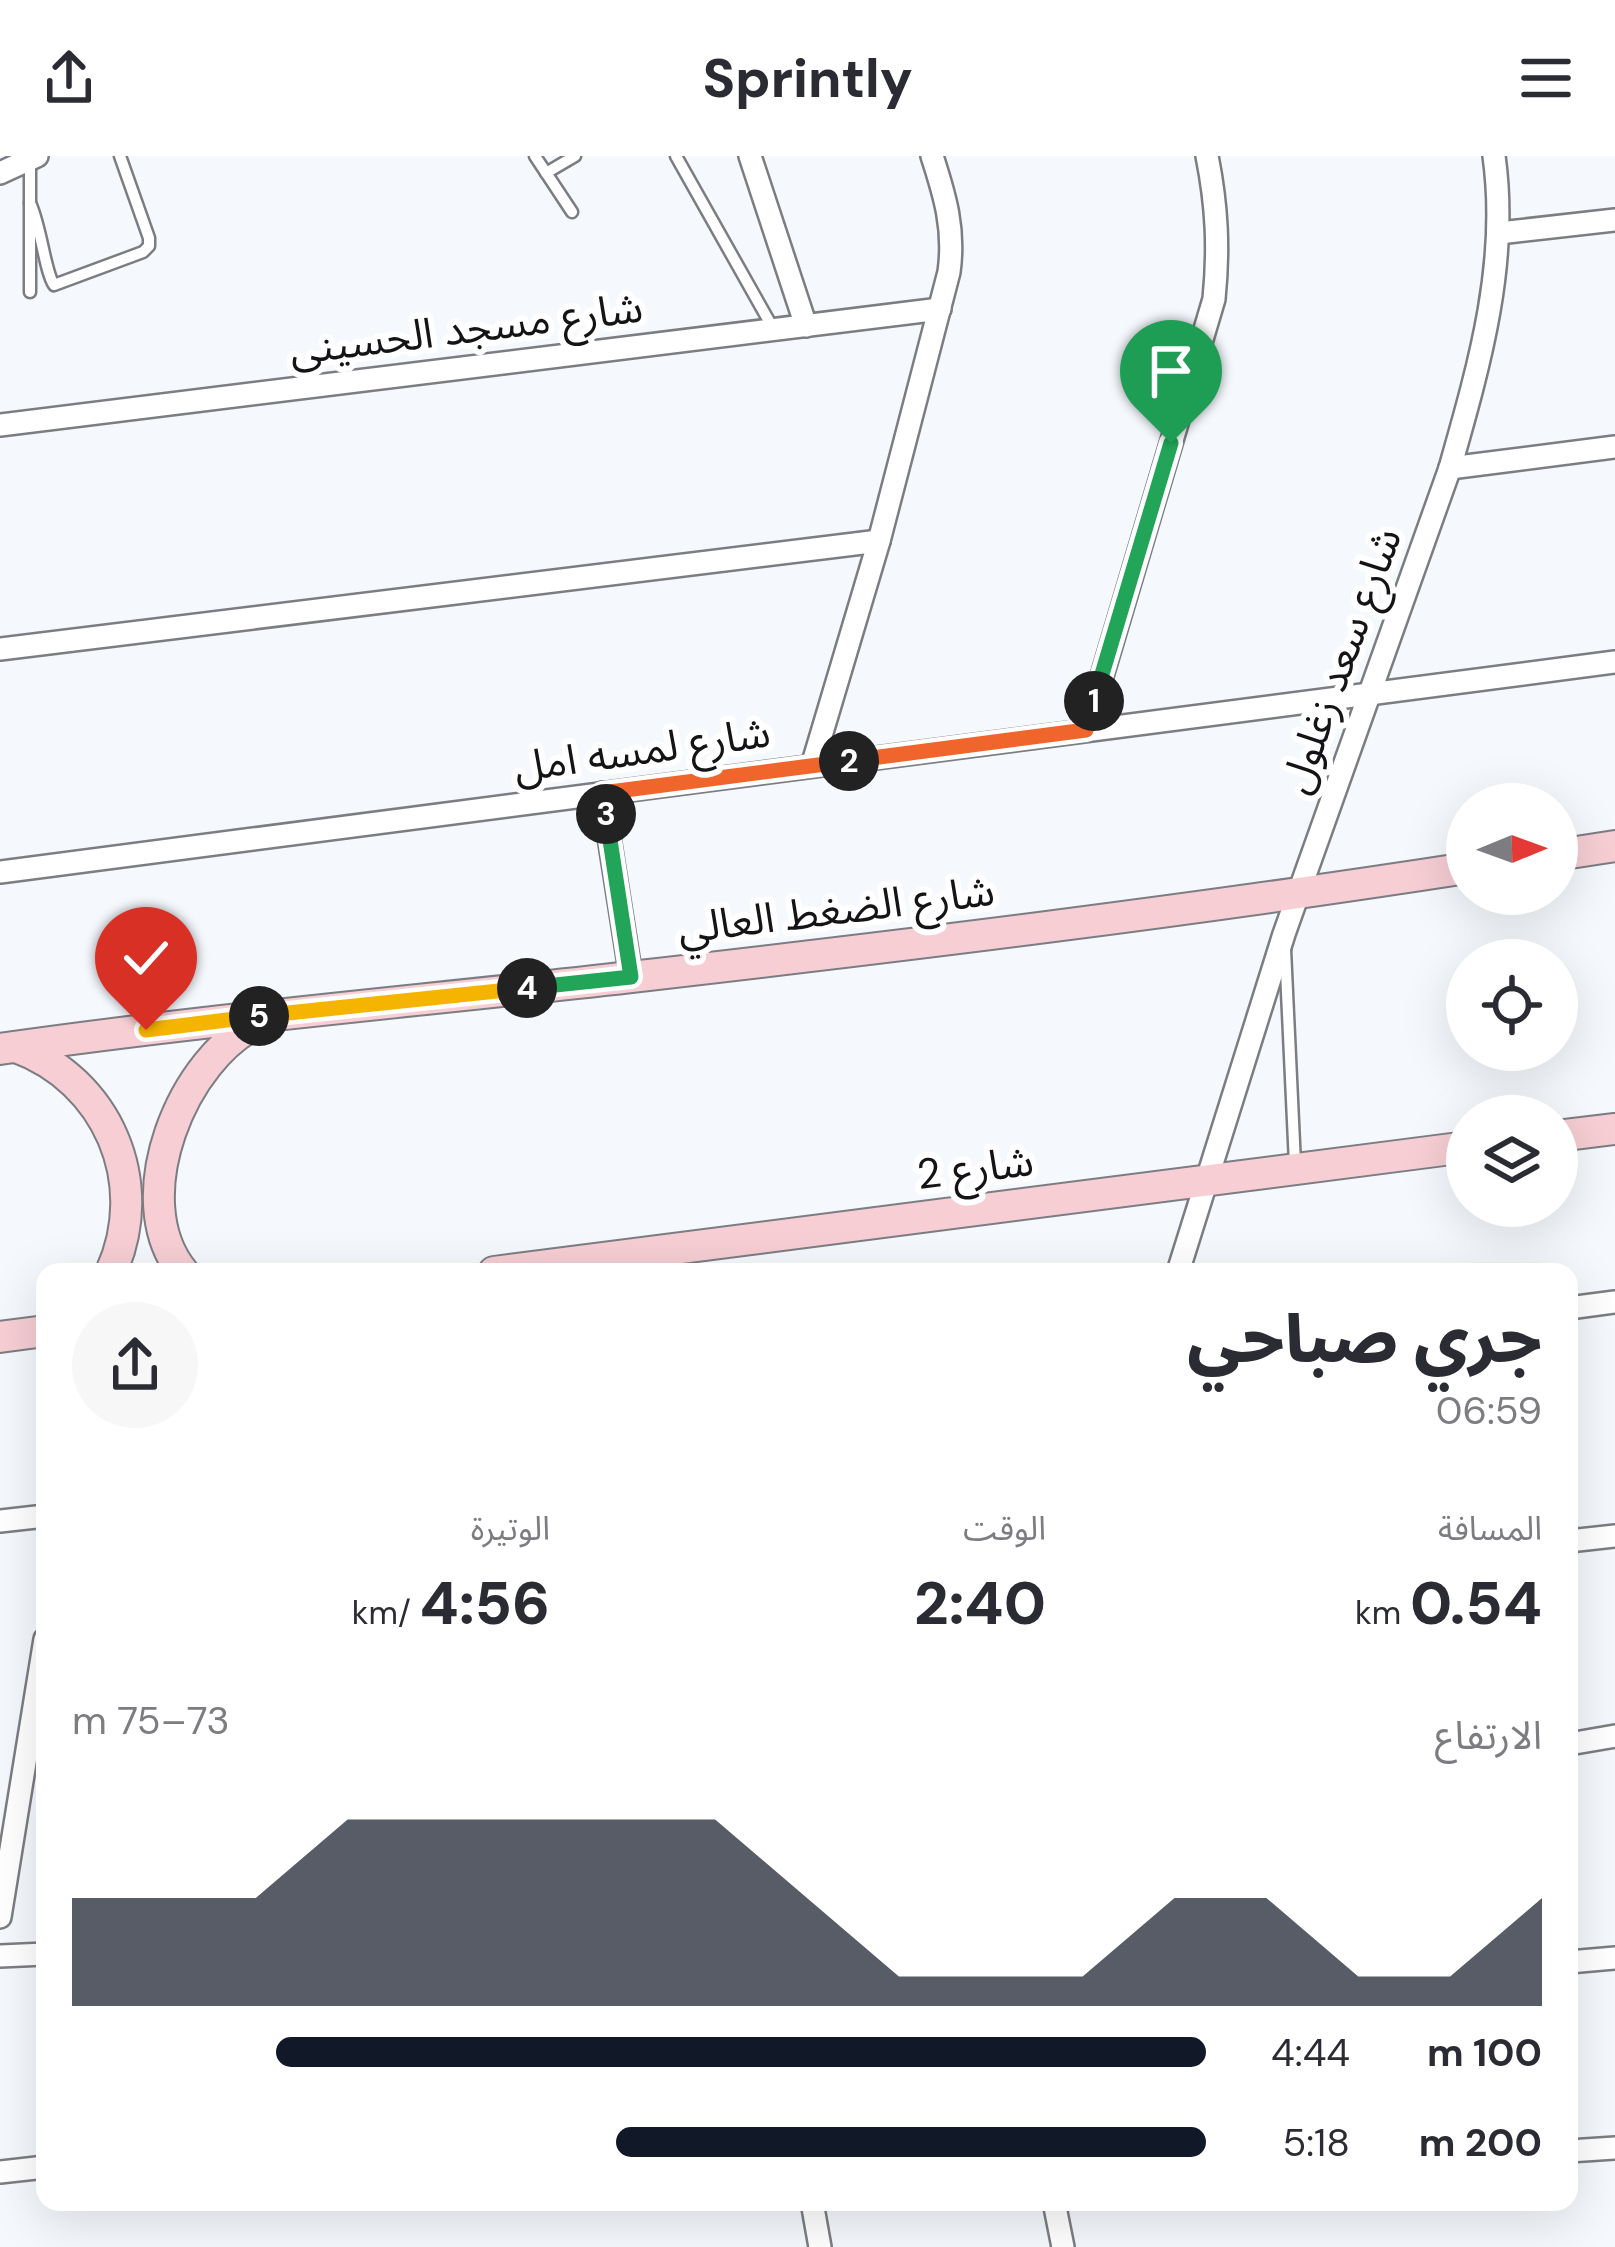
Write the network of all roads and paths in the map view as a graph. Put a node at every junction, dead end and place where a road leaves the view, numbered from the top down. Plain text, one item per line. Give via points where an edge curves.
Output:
1 (119, 156) edge
2 (536, 156) edge
3 (574, 156) edge
4 (676, 156) edge
5 (751, 156) edge
6 (932, 156) edge
7 (1207, 156) edge
8 (1494, 156) edge
9 (33, 158) edge
10 (0, 173) edge
11 (547, 173) junction
12 (30, 203) junction
13 (572, 212) dead end
14 (1615, 220) edge
15 (1499, 233) junction
16 (30, 292) dead end
17 (940, 309) junction
18 (806, 326) junction
19 (774, 330) junction
20 (0, 424) edge
21 (1615, 447) edge
22 (1450, 468) junction
23 (879, 541) junction
24 (0, 649) edge
25 (1615, 662) edge
26 (1366, 696) junction
27 (1086, 730) junction
28 (812, 766) junction
29 (602, 793) junction
30 (1615, 846) edge
31 (1578, 852) edge
32 (1446, 871) edge
33 (0, 872) edge
34 (1298, 894) junction
35 (1284, 934) junction
36 (631, 977) junction
37 (278, 1014) junction
38 (8, 1048) edge
39 (1615, 1129) edge
40 (1578, 1133) edge
41 (1446, 1151) edge
42 (1295, 1169) junction
43 (1205, 1180) junction
44 (113, 1263) edge
45 (177, 1263) edge
46 (596, 1263) edge
47 (1181, 1263) edge
48 (1615, 1302) edge
49 (1578, 1307) edge
50 (36, 1332) edge
51 (0, 1337) edge
52 (36, 1517) edge
53 (0, 1521) edge
54 (1615, 1536) edge
55 (1578, 1540) edge
56 (1615, 1736) edge
57 (36, 1740) edge
58 (1578, 1742) edge
59 (0, 1917) edge
60 (36, 1954) edge
61 (0, 1956) edge
62 (1615, 1958) edge
63 (1578, 1961) edge
64 (1615, 2148) edge
65 (1578, 2150) edge
66 (36, 2168) edge
67 (0, 2172) edge
68 (814, 2211) edge
69 (1056, 2211) edge
70 (820, 2247) edge
71 (1063, 2247) edge

1 - 12 lane via 148,238 143,252 54,285
2 - 11 lane
3 - 11 lane
4 - 19 lane
5 - 18 street
6 - 17 street via 953,240
7 - 27 street via 1217,204 1214,299
8 - 15 street, شارع سعد زغلول
9 - 10 street
9 - 12 lane
11 - 13 lane
12 - 16 lane
14 - 15 street
15 - 22 street, شارع سعد زغلول via 1485,332
17 - 18 street, شارع مسجد الحسينى
17 - 23 street
18 - 19 street, شارع مسجد الحسينى
19 - 20 street, شارع مسجد الحسينى
21 - 22 street
22 - 26 street, شارع سعد زغلول
23 - 24 street
23 - 28 street
25 - 26 street, شارع لمسه امل
26 - 27 street, شارع لمسه امل
26 - 34 street, شارع سعد زغلول
27 - 28 street, شارع لمسه امل
28 - 29 street, شارع لمسه امل
29 - 33 street, شارع لمسه امل
29 - 36 street
30 - 31 street
32 - 34 street, شارع الضغط العالي
34 - 35 street, شارع سعد زغلول
34 - 36 street, شارع الضغط العالي
35 - 42 lane
35 - 43 street, شارع سعد زغلول
36 - 37 street, شارع الضغط العالي
37 - 38 street, شارع الضغط العالي
37 - 45 street via 227,1044 176,1117 159,1213
38 - 44 street via 58,1066 106,1120 125,1215
39 - 40 street
41 - 42 street, شارع 2
42 - 43 street, شارع 2
43 - 46 street, شارع 2
43 - 47 street, شارع سعد زغلول
48 - 49 street
50 - 51 street
52 - 53 street
54 - 55 street
56 - 58 street
57 - 59 street
60 - 61 street
62 - 63 street
64 - 65 street
66 - 67 street
68 - 70 street
69 - 71 street

